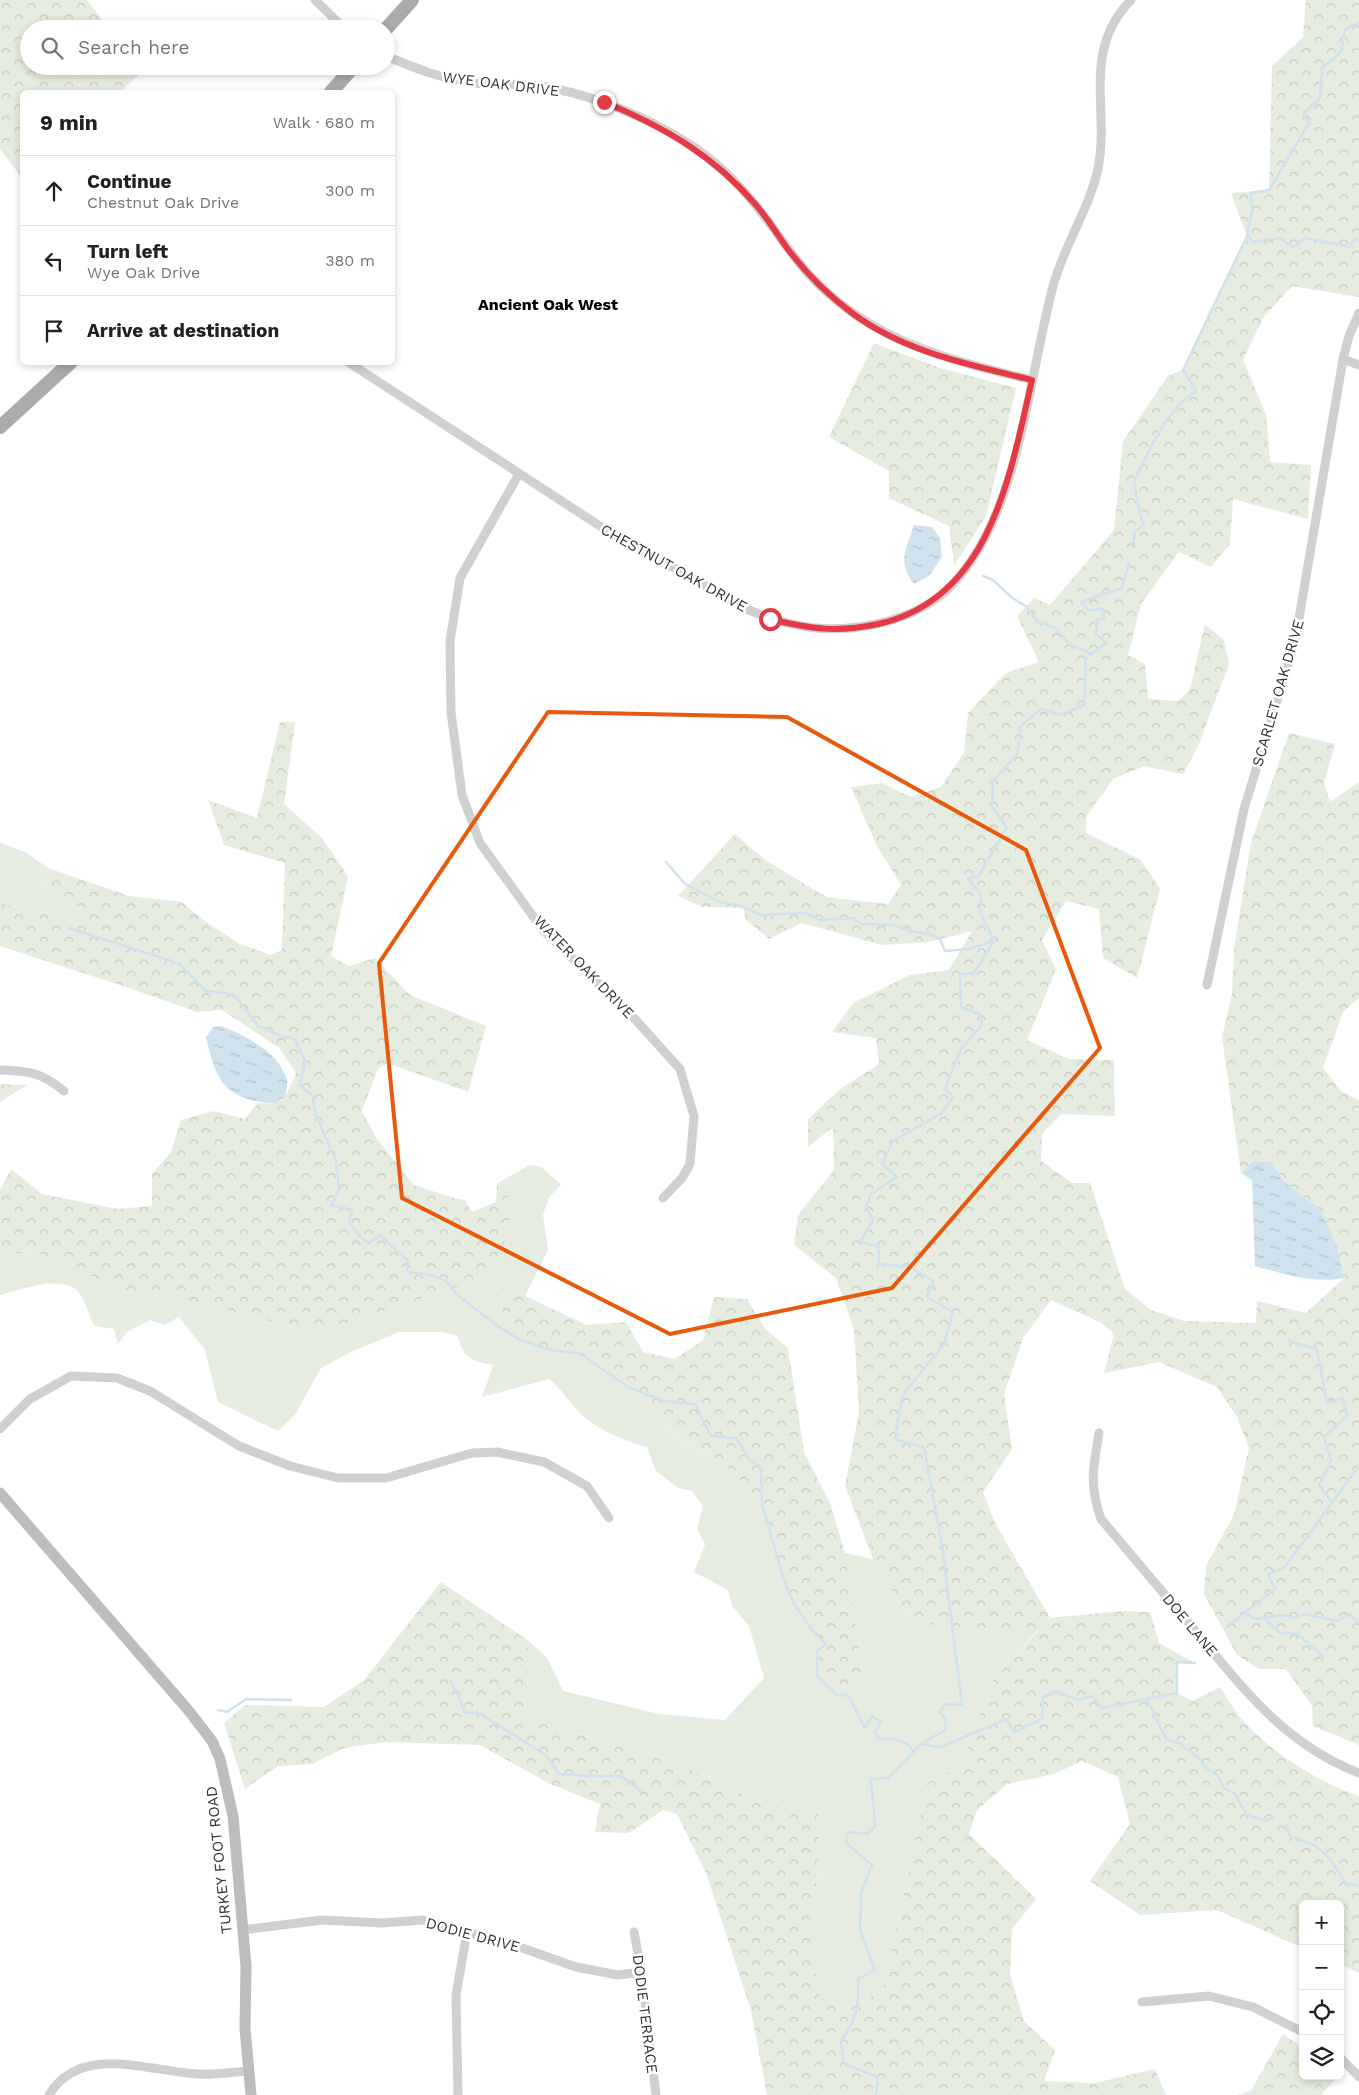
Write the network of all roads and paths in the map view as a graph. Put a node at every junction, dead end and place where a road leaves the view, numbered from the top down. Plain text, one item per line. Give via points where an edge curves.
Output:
1 (315, 0) edge
2 (412, 0) edge
3 (1131, 0) edge
4 (336, 20) edge
5 (394, 20) edge
6 (395, 60) edge
7 (346, 75) edge
8 (333, 90) edge
9 (1359, 313) edge
10 (1343, 360) junction
11 (68, 365) edge
12 (353, 365) edge
13 (1359, 365) edge
14 (1032, 380) junction
15 (0, 428) edge
16 (518, 474) junction
17 (1207, 985) dead end
18 (0, 1070) edge
19 (64, 1091) dead end
20 (663, 1198) dead end
21 (0, 1429) edge
22 (1099, 1432) dead end
23 (0, 1493) edge
24 (610, 1518) dead end
25 (1359, 1773) edge
26 (242, 1930) junction
27 (467, 1932) junction
28 (634, 1932) dead end
29 (641, 1969) junction
30 (1142, 2002) dead end
31 (1299, 2030) edge
32 (1344, 2061) edge
33 (248, 2071) junction
34 (1359, 2077) edge
35 (50, 2095) edge
36 (251, 2095) edge
37 (458, 2095) edge
38 (656, 2095) edge

1 - 4 street
2 - 5 main road
3 - 14 street, CHESTNUT OAK DRIVE via 1105,39 1099,64 1101,137 1098,169 1054,282
6 - 14 street, WYE OAK DRIVE via 441,78 551,88 604,102 648,121 690,144 727,174 815,281 852,314 902,342 957,362
7 - 8 main road
9 - 10 street, SCARLET OAK DRIVE
10 - 13 street
10 - 17 street, SCARLET OAK DRIVE via 1296,642 1244,809
11 - 15 main road
12 - 16 street, CHESTNUT OAK DRIVE
14 - 16 street, CHESTNUT OAK DRIVE via 1004,493 972,562 952,586 928,605 896,620 851,629 805,628 749,610 606,530
16 - 20 street, WATER OAK DRIVE via 460,578 450,641 452,712 462,795 480,843 543,930 634,1018 680,1068 694,1116 690,1164
18 - 19 street via 30,1071 48,1078
21 - 24 street via 30,1399 71,1376 117,1378 150,1391 238,1446 290,1466 338,1478 386,1478 472,1453 497,1452 544,1462 587,1486
22 - 25 street, DOE LANE via 1092,1495 1101,1519 1252,1699 1297,1741 1334,1763
23 - 26 street, TURKEY FOOT ROAD via 212,1741 226,1777 233,1816
26 - 27 street, DODIE DRIVE via 322,1920 423,1920
26 - 33 street, TURKEY FOOT ROAD
27 - 29 street, DODIE DRIVE via 576,1967 618,1975
27 - 37 street via 456,1995
28 - 29 street, DODIE TERRACE
29 - 38 street, DODIE TERRACE
30 - 31 street via 1209,1996 1253,2007
32 - 34 street
33 - 35 street via 199,2074 107,2062 69,2074
33 - 36 street, TURKEY FOOT ROAD

